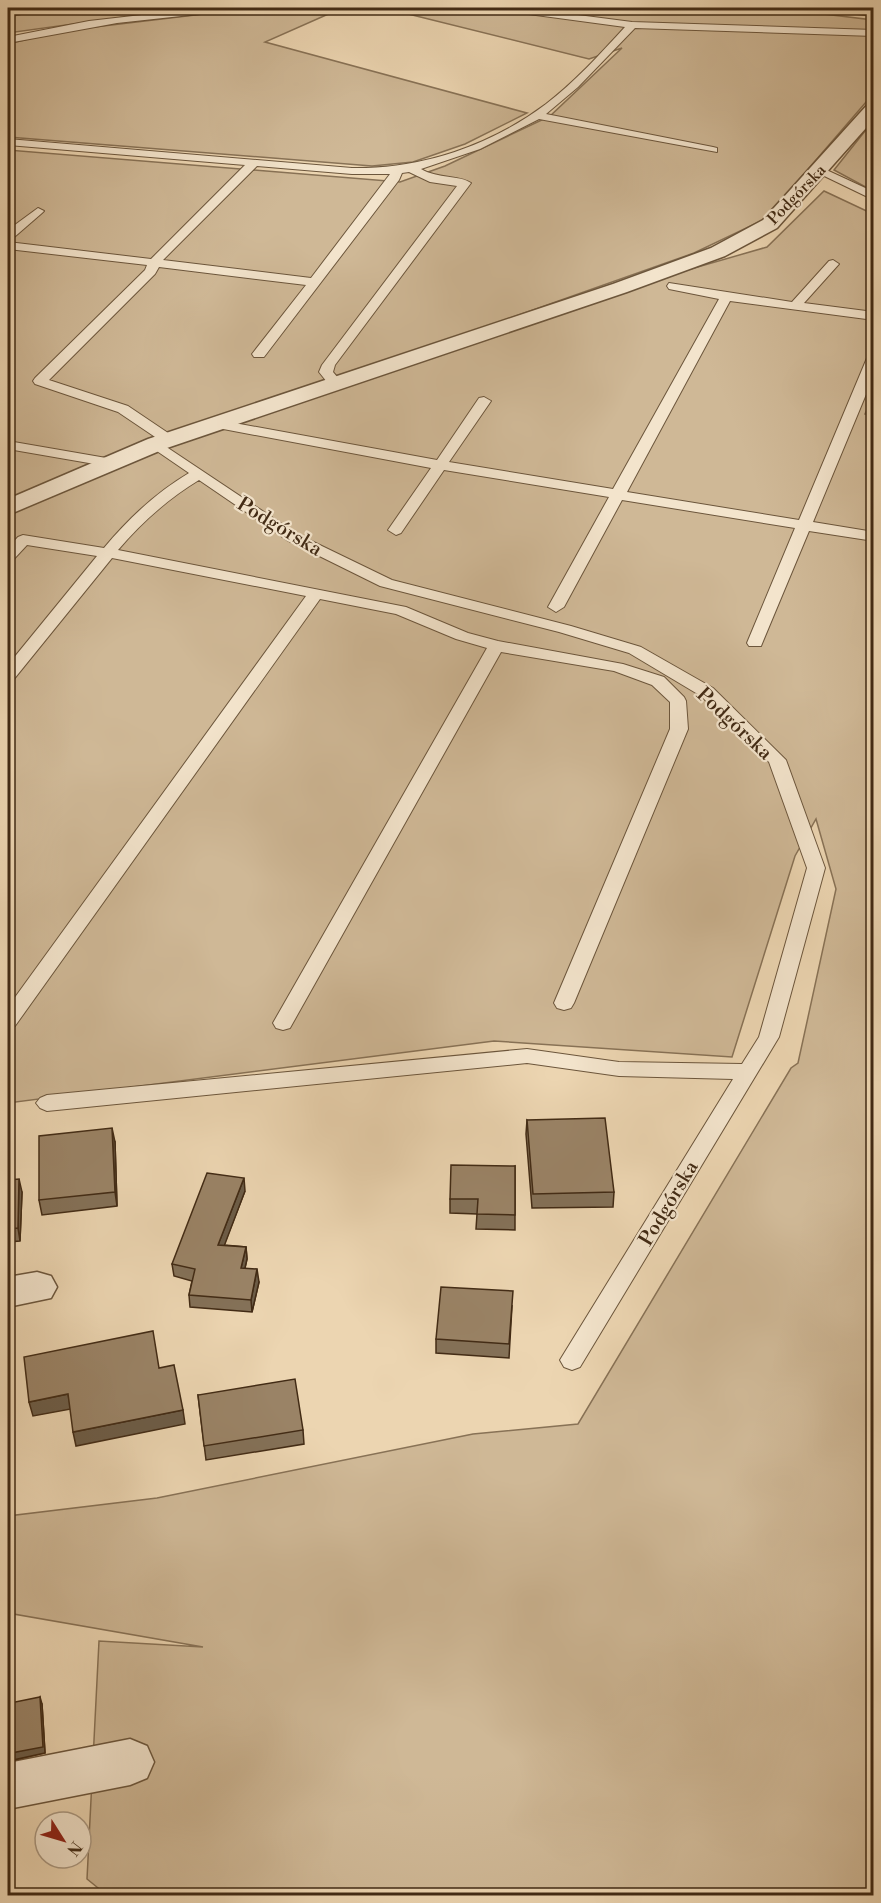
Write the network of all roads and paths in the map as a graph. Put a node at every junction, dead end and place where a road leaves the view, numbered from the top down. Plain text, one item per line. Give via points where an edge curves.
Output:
1 (227, 8) edge
2 (507, 8) edge
3 (851, 8) edge
4 (873, 10) edge
5 (632, 25) junction
6 (873, 33) edge
7 (8, 40) edge
8 (873, 108) edge
9 (537, 115) junction
10 (8, 141) edge
11 (712, 150) dead end
12 (254, 162) junction
13 (411, 168) junction
14 (397, 169) junction
15 (820, 170) junction
16 (873, 197) edge
17 (38, 211) dead end
18 (8, 236) edge
19 (8, 245) edge
20 (153, 262) junction
21 (833, 264) dead end
22 (315, 282) junction
23 (673, 286) dead end
24 (726, 297) junction
25 (795, 306) junction
26 (873, 316) edge
27 (260, 354) dead end
28 (873, 358) edge
29 (336, 384) junction
30 (484, 401) dead end
31 (218, 424) junction
32 (162, 442) junction
33 (8, 445) edge
34 (112, 463) junction
35 (440, 465) junction
36 (198, 474) junction
37 (618, 495) junction
38 (8, 508) edge
39 (804, 525) junction
40 (396, 530) dead end
41 (873, 537) edge
42 (108, 553) junction
43 (8, 557) edge
44 (316, 594) junction
45 (556, 607) dead end
46 (755, 642) dead end
47 (496, 646) junction
48 (8, 675) edge
49 (564, 1003) dead end
50 (8, 1021) edge
51 (283, 1023) dead end
52 (747, 1072) junction
53 (47, 1103) dead end
54 (572, 1360) dead end
55 (130, 1762) dead end
56 (8, 1786) edge

1 - 7 lane via 126,19
2 - 5 lane
3 - 4 street
5 - 6 lane
5 - 9 lane via 590,69
8 - 15 street, Podgórska
9 - 11 lane
9 - 13 lane via 492,139
10 - 12 lane
12 - 14 lane via 333,169
12 - 20 lane
13 - 14 lane
13 - 29 lane via 430,179 465,183 329,365 326,372
14 - 22 lane via 395,178
15 - 16 lane
15 - 29 street, Podgórska via 770,224 718,252
17 - 18 lane
19 - 20 lane
20 - 22 lane
20 - 32 lane via 151,271 40,381 123,409
21 - 25 lane
22 - 27 lane
23 - 24 lane
24 - 25 lane
24 - 37 lane
25 - 26 lane
28 - 39 lane
29 - 31 street, Podgórska
30 - 35 lane
31 - 32 street, Podgórska
31 - 35 lane
32 - 34 street, Podgórska
32 - 36 lane, Podgórska
33 - 34 lane
34 - 38 street, Podgórska
35 - 37 lane
35 - 40 lane
36 - 42 lane via 126,531
36 - 52 lane, Podgórska via 292,537 386,584 634,650 707,692 777,760 816,868 768,1037
37 - 39 lane
37 - 45 lane
39 - 41 lane
39 - 46 lane
42 - 43 lane via 23,540
42 - 44 lane
42 - 48 lane
44 - 47 lane via 399,610
44 - 50 lane
47 - 49 lane via 617,667 658,681 678,701 679,729
47 - 51 lane
52 - 53 lane via 619,1069 527,1056
52 - 54 lane, Podgórska
55 - 56 street

